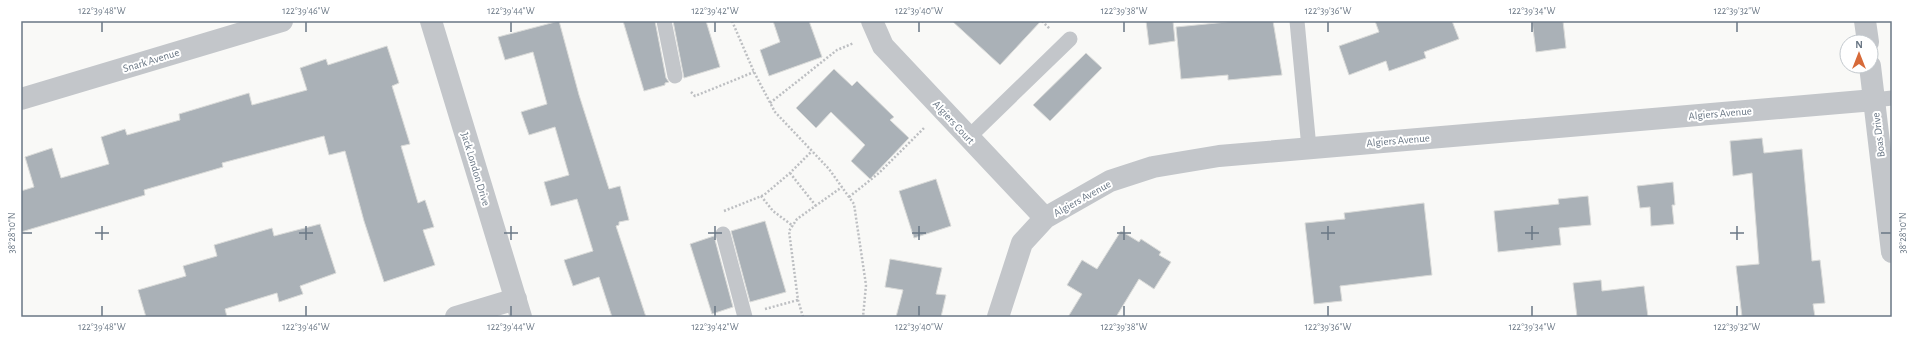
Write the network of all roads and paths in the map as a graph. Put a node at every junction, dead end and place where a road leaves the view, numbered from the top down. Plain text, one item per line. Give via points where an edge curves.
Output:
1 (282, 21) edge
2 (431, 21) edge
3 (664, 21) edge
4 (732, 21) edge
5 (1297, 21) edge
6 (1865, 21) edge
7 (874, 27) edge
8 (1867, 34) edge
9 (1070, 38) dead end
10 (754, 72) junction
11 (1873, 74) edge
12 (675, 76) joint
13 (21, 99) edge
14 (1883, 99) edge
15 (770, 103) junction
16 (943, 110) junction
17 (969, 137) junction
18 (1309, 148) junction
19 (812, 151) junction
20 (790, 173) junction
21 (842, 187) junction
22 (761, 196) junction
23 (849, 197) junction
24 (816, 206) junction
25 (1045, 218) junction
26 (793, 226) junction
27 (723, 234) joint
28 (1892, 252) edge
29 (798, 300) junction
30 (519, 308) edge
31 (745, 316) edge
32 (456, 317) edge
33 (803, 317) edge
34 (863, 317) edge
35 (998, 317) edge

1 - 13 street, Snark Avenue
2 - 30 street, Jack London Drive
3 - 12 lane
4 - 10 path
5 - 18 lane
6 - 8 street
7 - 15 path via 837,50
7 - 16 street, Algiers Court via 883,46
9 - 17 lane
10 - 12 path via 695,96
10 - 15 path
11 - 14 street, Boas Drive
14 - 18 street, Algiers Avenue
14 - 28 street, Boas Drive
15 - 19 path via 775,112
16 - 17 street, Algiers Court
16 - 23 path via 879,173
17 - 25 street, Algiers Court
18 - 25 street, Algiers Avenue via 1219,156 1153,167 1110,181
19 - 20 path
19 - 21 path
20 - 22 path
20 - 24 path
21 - 23 path
21 - 24 path
22 - 26 path via 773,211
22 - 27 path via 723,211 718,223
23 - 34 path via 854,204 866,285
24 - 26 path via 797,219
25 - 35 street, Algiers Avenue via 1022,243
26 - 29 path via 789,231
27 - 31 lane
29 - 31 path
29 - 33 path
30 - 32 street

